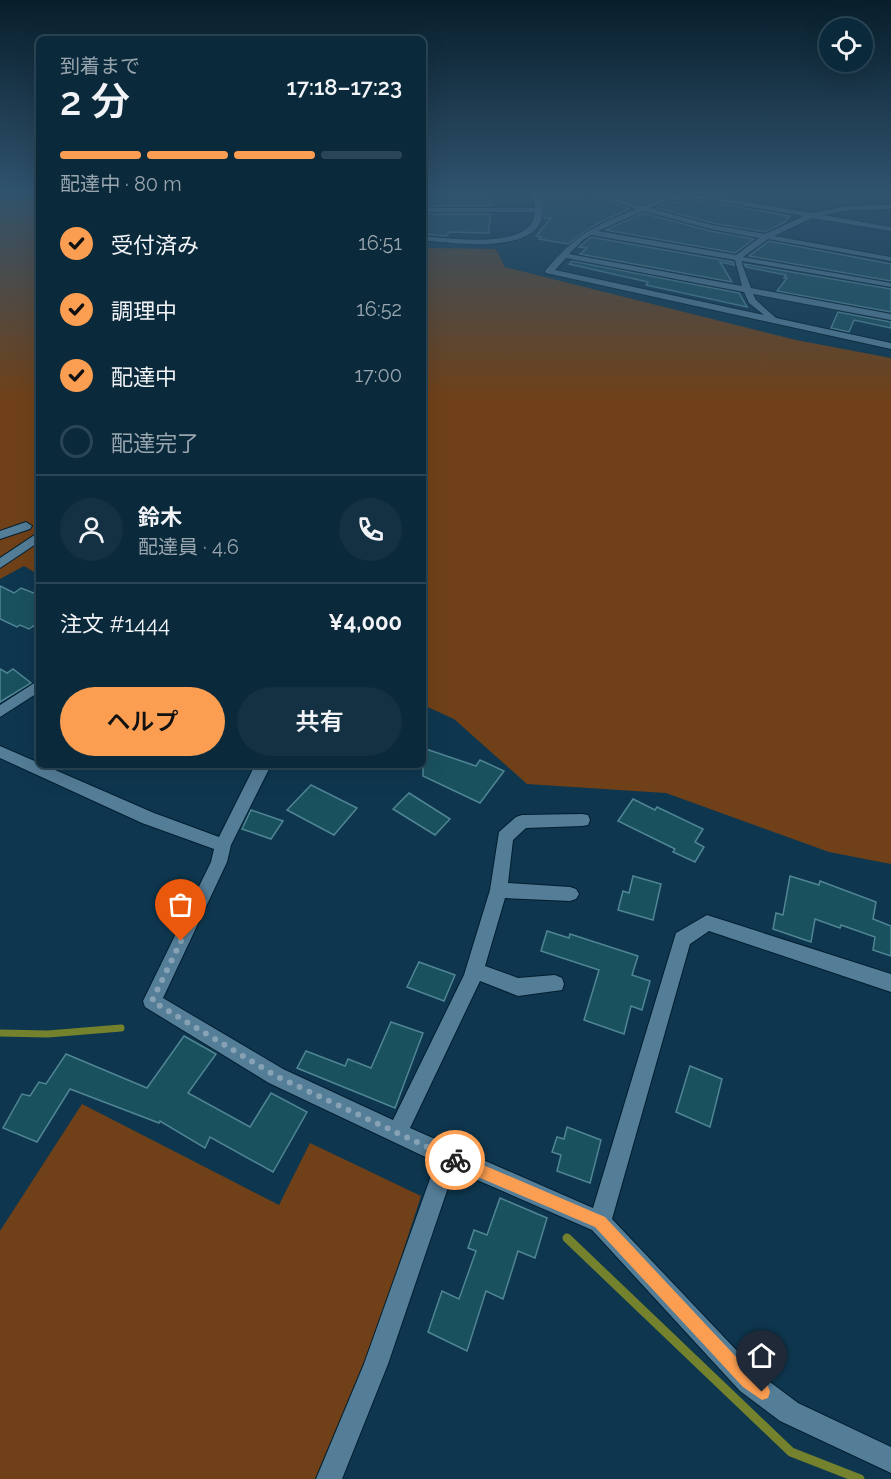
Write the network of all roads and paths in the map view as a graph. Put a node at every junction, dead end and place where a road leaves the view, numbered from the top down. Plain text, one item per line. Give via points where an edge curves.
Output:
1 (555, 263) edge
2 (605, 263) edge
3 (738, 263) edge
4 (772, 263) edge
5 (891, 285) edge
6 (748, 290) junction
7 (891, 317) edge
8 (783, 323) junction
9 (891, 346) edge
10 (27, 526) dead end
11 (0, 535) edge
12 (36, 538) edge
13 (0, 564) edge
14 (36, 687) edge
15 (0, 712) edge
16 (0, 752) edge
17 (261, 768) edge
18 (582, 820) dead end
19 (223, 844) junction
20 (499, 890) junction
21 (570, 894) dead end
22 (475, 970) junction
23 (891, 983) edge
24 (555, 984) dead end
25 (397, 1134) junction
26 (448, 1157) junction
27 (600, 1222) junction
28 (891, 1460) edge
29 (329, 1479) edge

1 - 8 street via 549,271
2 - 6 street
3 - 6 street
4 - 5 street
6 - 7 street
6 - 8 street via 757,308
8 - 9 street
10 - 11 street
12 - 13 street
14 - 15 street
16 - 19 street via 148,818
17 - 19 street
18 - 20 street via 522,822 505,837
19 - 25 street via 219,862 152,1001 276,1076
20 - 21 street
20 - 22 street
22 - 24 street via 518,987
22 - 25 street
23 - 27 street via 707,923 682,939
25 - 26 street
26 - 27 street
26 - 29 street via 376,1364
27 - 28 street via 749,1382 789,1412

